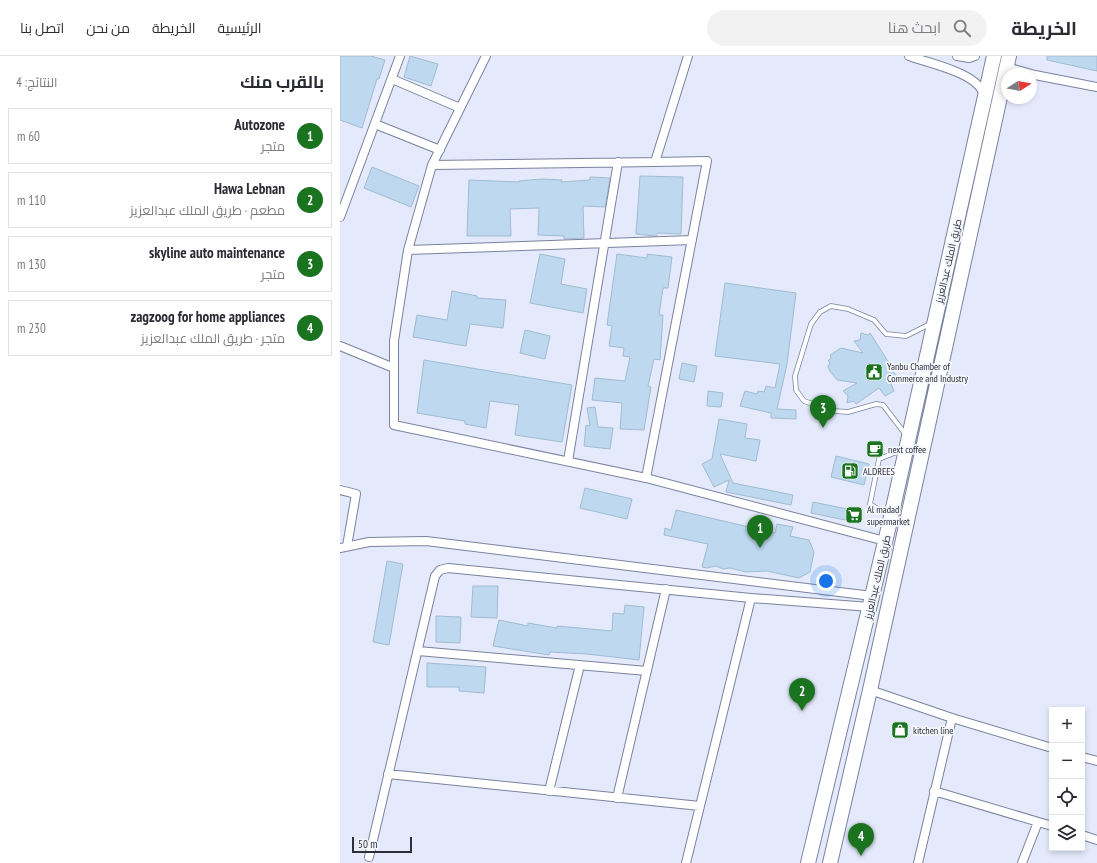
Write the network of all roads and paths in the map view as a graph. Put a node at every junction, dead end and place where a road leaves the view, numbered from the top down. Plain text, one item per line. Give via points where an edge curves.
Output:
1 (400, 56) edge
2 (486, 56) edge
3 (688, 56) edge
4 (909, 56) edge
5 (957, 56) edge
6 (975, 56) edge
7 (994, 56) edge
8 (1008, 62) edge
9 (392, 79) junction
10 (1097, 87) edge
11 (984, 98) junction
12 (460, 108) junction
13 (375, 124) junction
14 (440, 150) junction
15 (618, 162) junction
16 (655, 162) junction
17 (432, 165) junction
18 (340, 217) edge
19 (692, 240) junction
20 (604, 243) junction
21 (408, 250) junction
22 (934, 322) junction
23 (340, 346) edge
24 (394, 368) junction
25 (907, 443) junction
26 (568, 461) junction
27 (646, 478) junction
28 (340, 490) edge
29 (892, 517) junction
30 (885, 541) junction
31 (343, 547) edge
32 (666, 589) junction
33 (751, 598) junction
34 (871, 602) junction
35 (418, 651) junction
36 (580, 665) junction
37 (647, 671) junction
38 (870, 690) junction
39 (952, 718) junction
40 (1049, 747) edge
41 (1085, 758) edge
42 (1097, 761) edge
43 (388, 774) junction
44 (549, 791) junction
45 (934, 791) junction
46 (617, 798) junction
47 (700, 806) junction
48 (1038, 822) junction
49 (1049, 825) edge
50 (1085, 836) edge
51 (1097, 840) edge
52 (369, 857) dead end
53 (920, 862) edge
54 (686, 863) edge
55 (808, 863) edge
56 (830, 863) edge
57 (1022, 863) edge

1 - 9 street
2 - 12 street
3 - 16 street
4 - 11 street via 970,78 981,88
5 - 6 street
7 - 11 highway, طريق الملك عبدالعزيز
8 - 10 street via 1035,75
8 - 38 highway, طريق الملك عبدالعزيز
9 - 12 street
9 - 13 street
11 - 22 highway, طريق الملك عبدالعزيز
12 - 14 street
13 - 14 street
13 - 18 street
14 - 17 street
15 - 16 street
15 - 17 street
15 - 20 street
16 - 19 street via 707,161
17 - 21 street
19 - 20 street
19 - 27 street
20 - 21 street
20 - 26 street
21 - 24 street via 394,341
22 - 25 highway, طريق الملك عبدالعزيز
22 - 25 lane via 906,336 886,334 874,320 831,306 820,312 811,324 795,376 796,390 804,401 834,411 848,412 876,404 883,405
23 - 24 street
24 - 26 street via 394,425
25 - 29 highway, طريق الملك عبدالعزيز
25 - 29 lane via 879,459 876,472 870,504
26 - 27 street
27 - 30 street
28 - 31 street via 356,494
29 - 30 highway, طريق الملك عبدالعزيز
30 - 34 highway, طريق الملك عبدالعزيز
31 - 34 street via 369,542 426,541
32 - 33 street
32 - 35 street via 448,568 440,570 435,576
32 - 37 street
33 - 34 street
33 - 47 street
34 - 55 highway, طريق الملك عبدالعزيز
35 - 36 street
35 - 43 street
36 - 37 street
36 - 44 street
37 - 46 street
38 - 39 street
38 - 56 highway, طريق الملك عبدالعزيز
39 - 40 street
39 - 45 street
41 - 42 street
43 - 44 street
43 - 52 street
44 - 46 street
45 - 48 street
45 - 53 street
46 - 47 street
47 - 54 street
48 - 49 street
48 - 57 street
50 - 51 street

